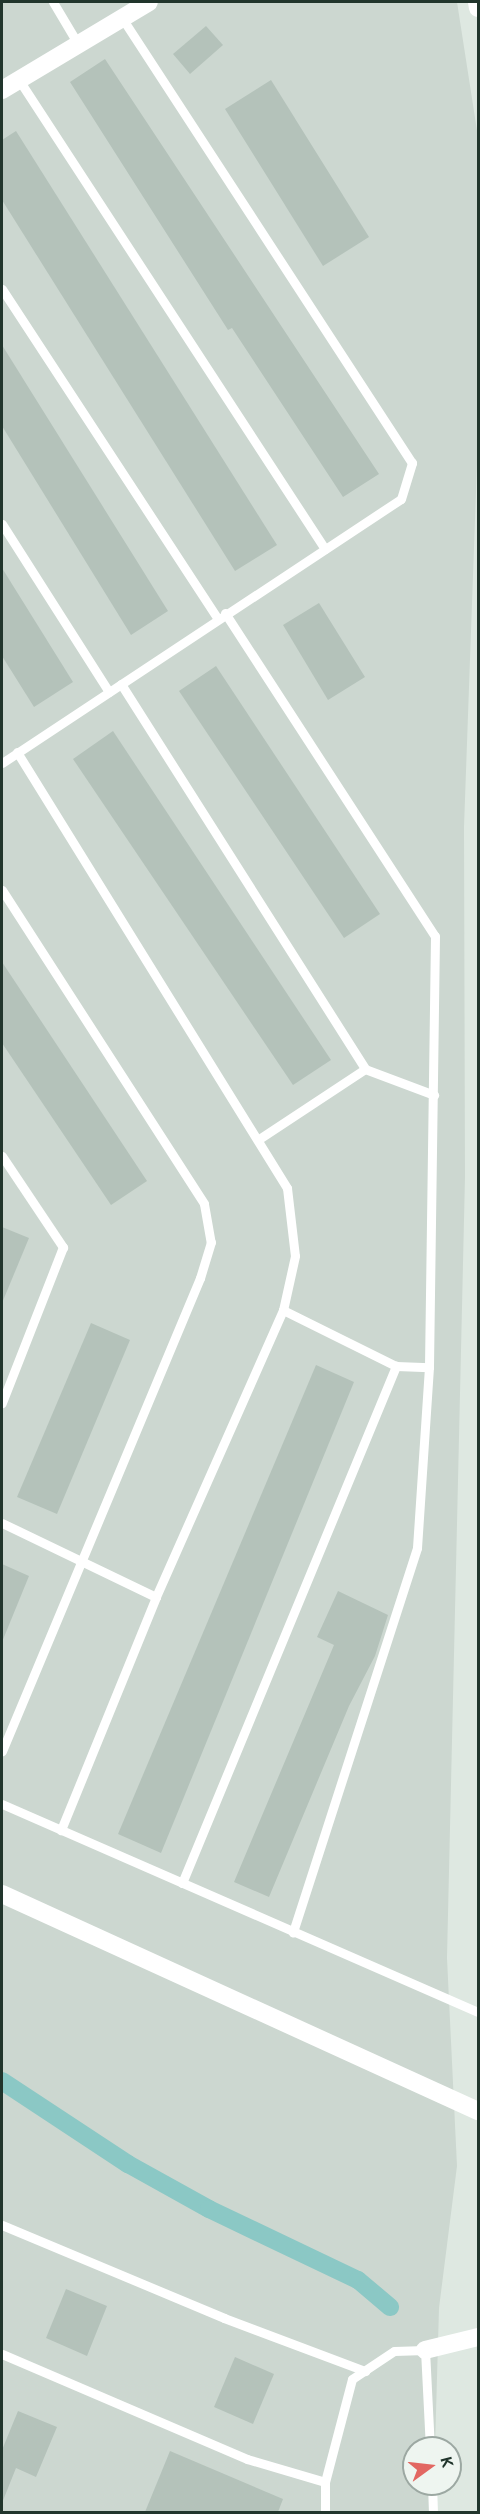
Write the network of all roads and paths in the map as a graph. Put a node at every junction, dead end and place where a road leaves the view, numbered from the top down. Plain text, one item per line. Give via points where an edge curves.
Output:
1 (53, 2) edge
2 (148, 2) edge
3 (477, 2) edge
4 (478, 8) edge
5 (122, 18) junction
6 (78, 44) junction
7 (19, 80) junction
8 (2, 90) edge
9 (2, 289) edge
10 (2, 524) edge
11 (325, 549) junction
12 (221, 616) junction
13 (121, 684) junction
14 (109, 692) junction
15 (17, 752) junction
16 (3, 759) edge
17 (2, 890) edge
18 (365, 1069) junction
19 (434, 1095) junction
20 (259, 1140) junction
21 (2, 1156) edge
22 (283, 1310) junction
23 (396, 1366) junction
24 (429, 1368) junction
25 (2, 1403) edge
26 (2, 1522) edge
27 (82, 1562) junction
28 (156, 1597) junction
29 (2, 1751) edge
30 (2, 1804) edge
31 (61, 1830) junction
32 (182, 1883) junction
33 (2, 1894) edge
34 (293, 1932) junction
35 (478, 2012) edge
36 (478, 2111) edge
37 (2, 2225) edge
38 (478, 2337) edge
39 (425, 2350) junction
40 (2, 2354) edge
41 (365, 2371) junction
42 (429, 2436) edge
43 (325, 2482) junction
44 (432, 2496) edge
45 (325, 2512) edge
46 (433, 2512) edge

1 - 6 lane
2 - 5 street
3 - 4 street
5 - 6 street
5 - 11 lane via 411,463 401,498
6 - 7 street
7 - 8 street
7 - 11 lane
9 - 12 lane
10 - 14 lane
11 - 12 lane
12 - 13 lane
12 - 19 lane via 435,936
13 - 14 lane
13 - 18 lane
14 - 15 lane
15 - 16 lane
15 - 20 lane
17 - 27 lane via 204,1204 211,1242 200,1278
18 - 19 lane
18 - 20 lane
19 - 24 lane
20 - 22 lane via 287,1188 295,1256
21 - 25 lane via 63,1247
22 - 23 lane
22 - 28 lane
23 - 24 lane
23 - 32 lane
24 - 34 lane via 417,1548
26 - 27 lane
27 - 28 lane
27 - 29 lane
28 - 31 lane
30 - 31 lane
31 - 32 lane
32 - 34 lane
33 - 36 street
34 - 35 lane
37 - 41 lane via 224,2319
38 - 39 street
39 - 41 lane via 394,2351
39 - 42 lane
40 - 43 lane via 248,2459
41 - 43 lane via 352,2379
43 - 45 lane
44 - 46 lane

